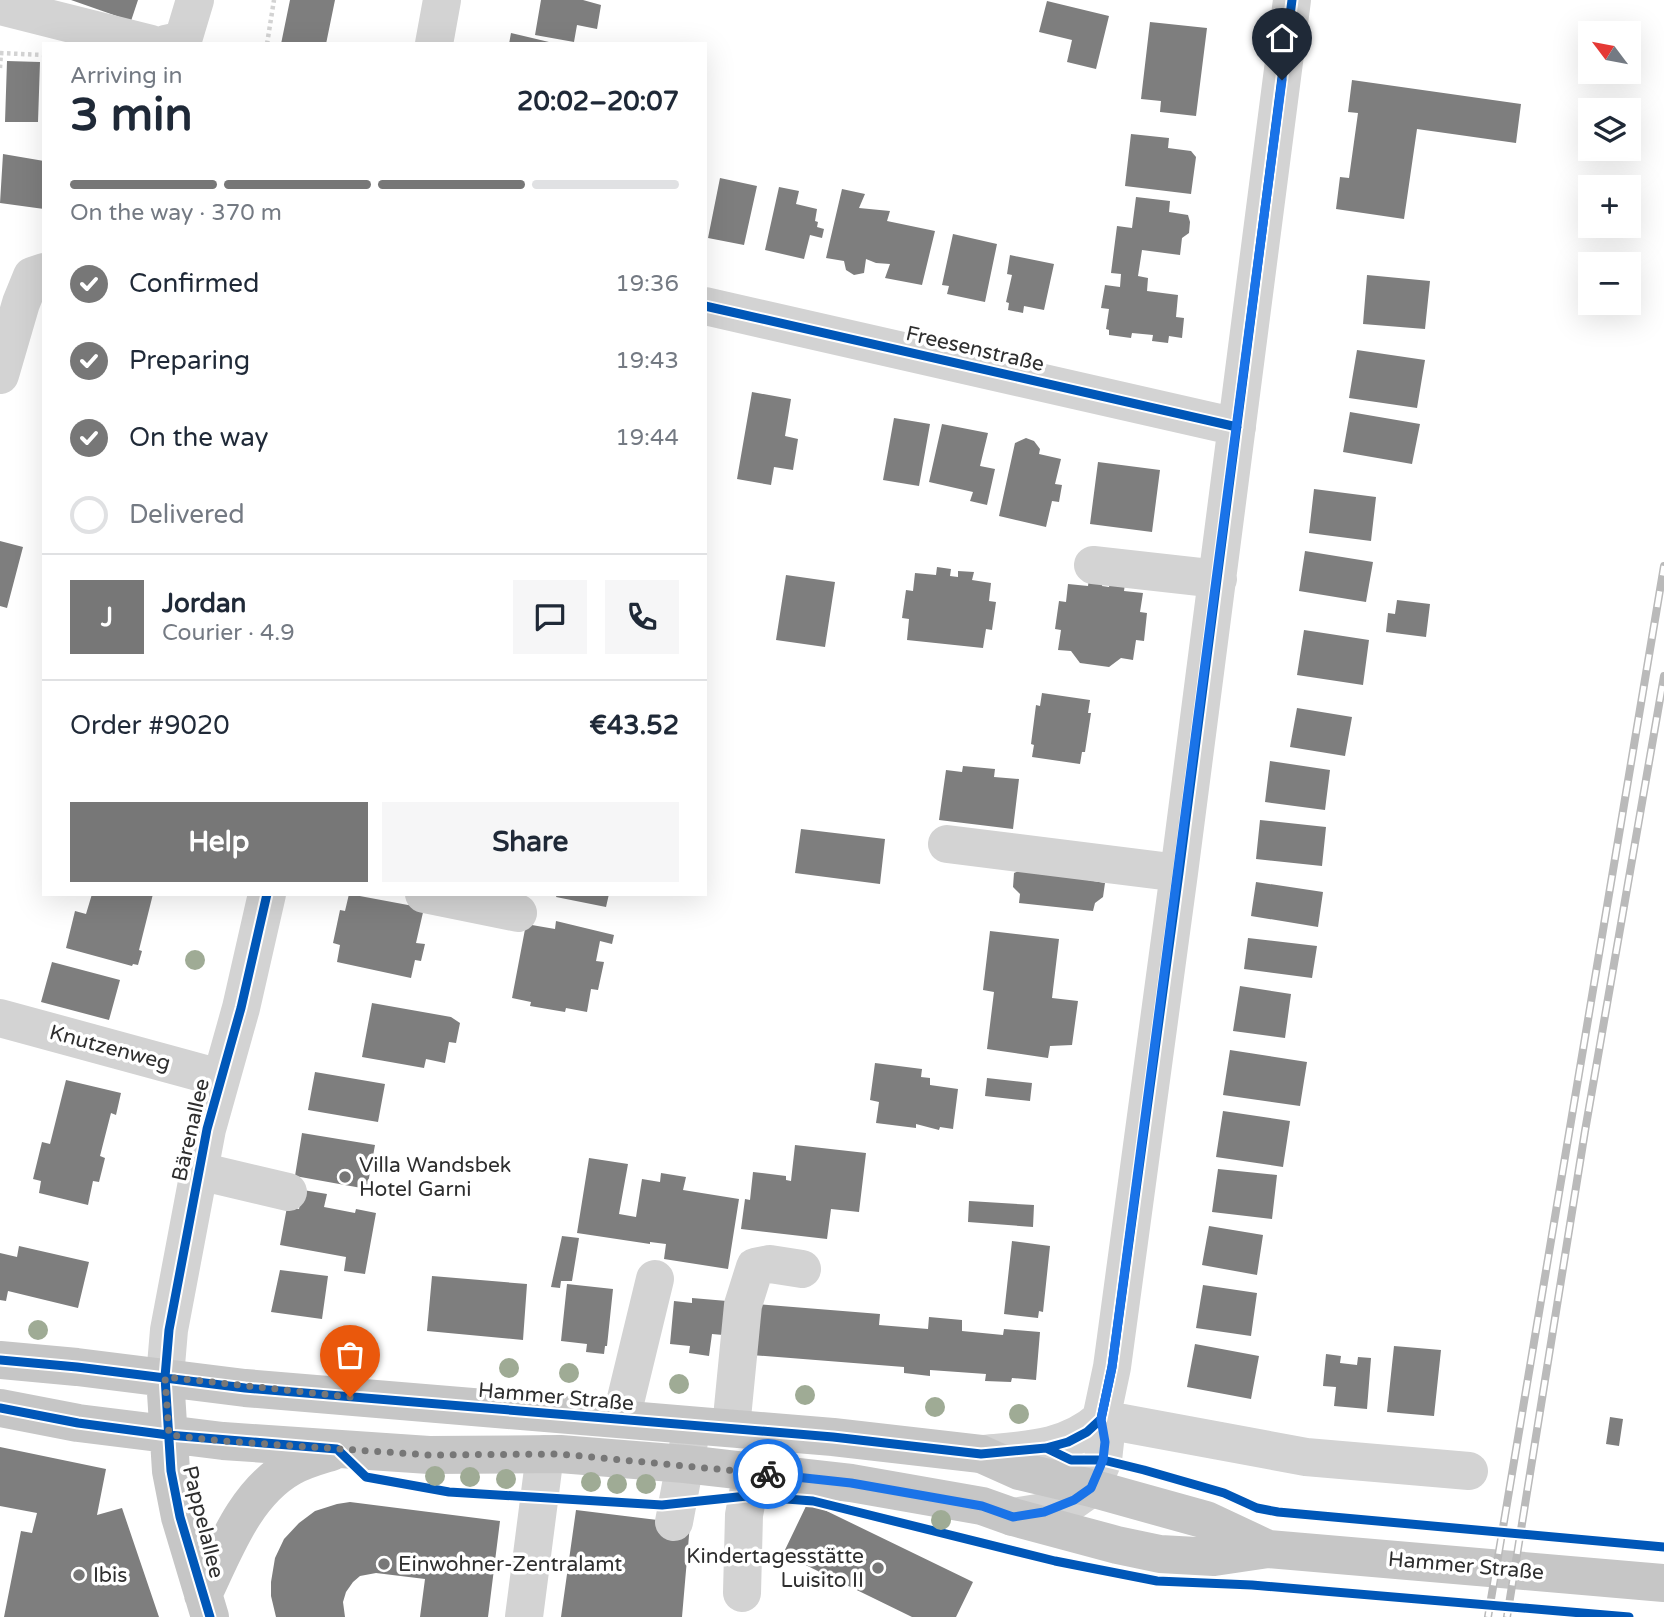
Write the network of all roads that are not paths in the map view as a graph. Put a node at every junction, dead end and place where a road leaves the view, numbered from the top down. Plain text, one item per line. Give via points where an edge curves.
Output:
1 (195, 0) edge
2 (442, 0) edge
3 (1292, 0) edge
4 (0, 6) edge
5 (143, 42) edge
6 (174, 42) edge
7 (434, 42) edge
8 (42, 273) edge
9 (707, 306) edge
10 (0, 375) edge
11 (1237, 428) junction
12 (1093, 565) dead end
13 (1218, 579) junction
14 (947, 844) dead end
15 (1179, 873) junction
16 (267, 896) edge
17 (434, 896) edge
18 (518, 913) dead end
19 (0, 1018) edge
20 (220, 1078) junction
21 (199, 1171) junction
22 (288, 1192) dead end
23 (802, 1269) dead end
24 (655, 1279) dead end
25 (0, 1360) edge
26 (165, 1377) junction
27 (0, 1408) edge
28 (621, 1419) junction
29 (1101, 1419) junction
30 (692, 1425) junction
31 (731, 1429) junction
32 (169, 1435) junction
33 (337, 1449) junction
34 (545, 1454) junction
35 (981, 1454) junction
36 (685, 1464) junction
37 (1469, 1471) dead end
38 (752, 1472) junction
39 (1091, 1488) junction
40 (1013, 1517) junction
41 (674, 1522) dead end
42 (1268, 1549) junction
43 (1664, 1583) edge
44 (742, 1593) dead end
45 (206, 1606) edge
46 (524, 1617) edge

1 - 6 street via 183,40
2 - 7 street
3 - 11 street
4 - 5 street
8 - 10 street via 32,276
9 - 11 street, Freesenstraße
11 - 13 street
12 - 13 street
13 - 15 street
14 - 15 street
15 - 29 street via 1112,1367
16 - 20 street, Bärenallee
17 - 18 street
19 - 20 street, Knutzenweg
20 - 21 street, Bärenallee
21 - 22 street
21 - 26 street, Bärenallee via 169,1329
23 - 31 street via 770,1264 755,1267 743,1305
24 - 28 street
25 - 26 main road, Hammer Straße
26 - 28 main road, Hammer Straße via 245,1388
26 - 32 main road, Pappelallee
27 - 32 main road, Hammer Straße
28 - 30 main road, Hammer Straße
29 - 35 street, Hammer Straße via 1087,1432 1056,1446
29 - 37 street via 1306,1457
29 - 39 street via 1103,1460
30 - 31 main road, Hammer Straße
30 - 36 street
31 - 35 main road, Hammer Straße
32 - 33 main road, Hammer Straße
32 - 45 main road, Pappelallee via 180,1517
33 - 34 main road, Hammer Straße via 429,1455
33 - 45 main road, Pappelallee via 292,1466 270,1481 251,1503 225,1548
34 - 36 main road, Hammer Straße
34 - 46 street
35 - 39 main road, Hammer Straße via 1019,1471
36 - 38 main road, Hammer Straße
36 - 41 street
38 - 40 main road, Hammer Straße via 851,1483 982,1506
38 - 44 street via 744,1515
39 - 40 street via 1044,1512
39 - 42 main road, Hammer Straße via 1206,1520
40 - 42 main road, Hammer Straße via 1160,1554 1214,1557
42 - 43 main road, Hammer Straße

